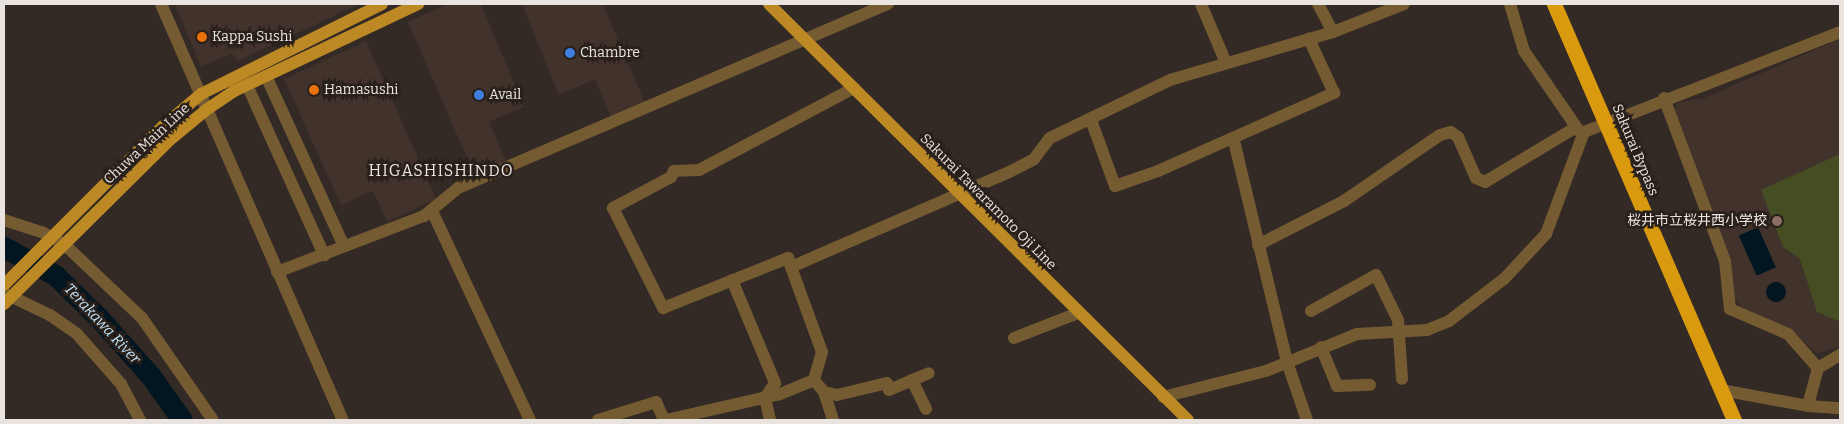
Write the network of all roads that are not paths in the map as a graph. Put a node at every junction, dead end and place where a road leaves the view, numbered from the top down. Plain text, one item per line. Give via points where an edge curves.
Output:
1 (161, 4) edge
2 (382, 4) edge
3 (418, 4) edge
4 (769, 4) edge
5 (888, 4) edge
6 (1201, 4) edge
7 (1318, 4) edge
8 (1404, 4) edge
9 (1510, 4) edge
10 (1554, 4) edge
11 (1333, 32) junction
12 (1840, 32) edge
13 (1308, 39) junction
14 (806, 40) junction
15 (1226, 63) junction
16 (266, 76) junction
17 (247, 85) junction
18 (854, 88) junction
19 (201, 94) junction
20 (1664, 98) junction
21 (206, 110) junction
22 (1091, 120) junction
23 (1605, 123) junction
24 (1579, 130) junction
25 (1234, 141) junction
26 (958, 194) junction
27 (432, 211) junction
28 (4, 220) edge
29 (50, 238) junction
30 (1258, 245) junction
31 (62, 246) junction
32 (344, 246) junction
33 (324, 255) junction
34 (791, 267) junction
35 (277, 272) junction
36 (732, 280) junction
37 (4, 285) edge
38 (8, 297) edge
39 (1311, 311) dead end
40 (1078, 313) junction
41 (1400, 332) junction
42 (1014, 338) dead end
43 (1321, 347) junction
44 (1840, 356) edge
45 (1287, 362) junction
46 (1818, 368) junction
47 (929, 373) dead end
48 (1402, 379) dead end
49 (814, 380) junction
50 (912, 380) junction
51 (1370, 385) dead end
52 (824, 392) junction
53 (1722, 394) junction
54 (1163, 397) junction
55 (765, 398) junction
56 (1808, 406) junction
57 (1840, 408) edge
58 (926, 409) dead end
59 (140, 420) edge
60 (213, 420) edge
61 (343, 420) edge
62 (530, 420) edge
63 (598, 420) edge
64 (665, 420) edge
65 (770, 420) edge
66 (833, 420) edge
67 (1188, 420) edge
68 (1307, 420) edge
69 (1734, 420) edge

1 - 19 street
2 - 19 main road, Chuwa Main Line
3 - 16 main road, Chuwa Main Line
4 - 14 main road, Sakurai Tawaramoto Oji Line
5 - 14 street
6 - 15 street
7 - 11 street
8 - 11 street
9 - 24 street via 1524,51
10 - 23 highway, Sakurai Bypass
11 - 13 street
12 - 20 street
13 - 15 street
13 - 25 street via 1334,93
14 - 18 main road, Sakurai Tawaramoto Oji Line
14 - 27 street via 458,188
15 - 22 street via 1170,80
16 - 17 main road, Chuwa Main Line
16 - 32 street
17 - 21 main road, Chuwa Main Line
17 - 33 street
18 - 26 main road, Sakurai Tawaramoto Oji Line
18 - 36 street via 699,170 674,171 671,177 614,208 663,308
19 - 21 street
19 - 29 main road, Chuwa Main Line
20 - 23 street
20 - 46 street via 1725,261 1730,309 1788,334
21 - 31 main road, Chuwa Main Line
21 - 35 street
22 - 25 street via 1115,186
22 - 26 street via 1050,138 1034,159
23 - 24 street
23 - 53 highway, Sakurai Bypass
24 - 30 street via 1485,182 1476,178 1458,136 1451,132 1440,135 1344,201
24 - 41 street via 1546,234 1527,258 1449,321 1427,330
25 - 30 street
26 - 34 street
26 - 40 main road, Sakurai Tawaramoto Oji Line
27 - 32 street
27 - 62 street
28 - 29 street
29 - 31 street
29 - 37 main road, Chuwa Main Line
30 - 45 street
31 - 38 main road, Chuwa Main Line
31 - 60 street via 142,318
32 - 33 street
33 - 35 street
34 - 36 street via 788,258
34 - 49 street via 822,352
35 - 61 street
36 - 55 street via 775,383
38 - 59 street via 77,334 121,384
39 - 41 street via 1376,275
40 - 42 street
40 - 54 main road, Sakurai Tawaramoto Oji Line
41 - 43 street via 1357,334
41 - 48 street
43 - 45 street
43 - 51 street via 1337,386
44 - 46 street
45 - 54 street
45 - 68 street
46 - 56 street
47 - 50 street
49 - 52 street
49 - 55 street
50 - 52 street via 890,390 887,383 837,395
50 - 58 street
52 - 66 street
53 - 56 street
53 - 69 highway, Sakurai Bypass
54 - 67 main road, Sakurai Tawaramoto Oji Line
55 - 64 street
55 - 65 street
56 - 57 street
63 - 64 street via 656,402

